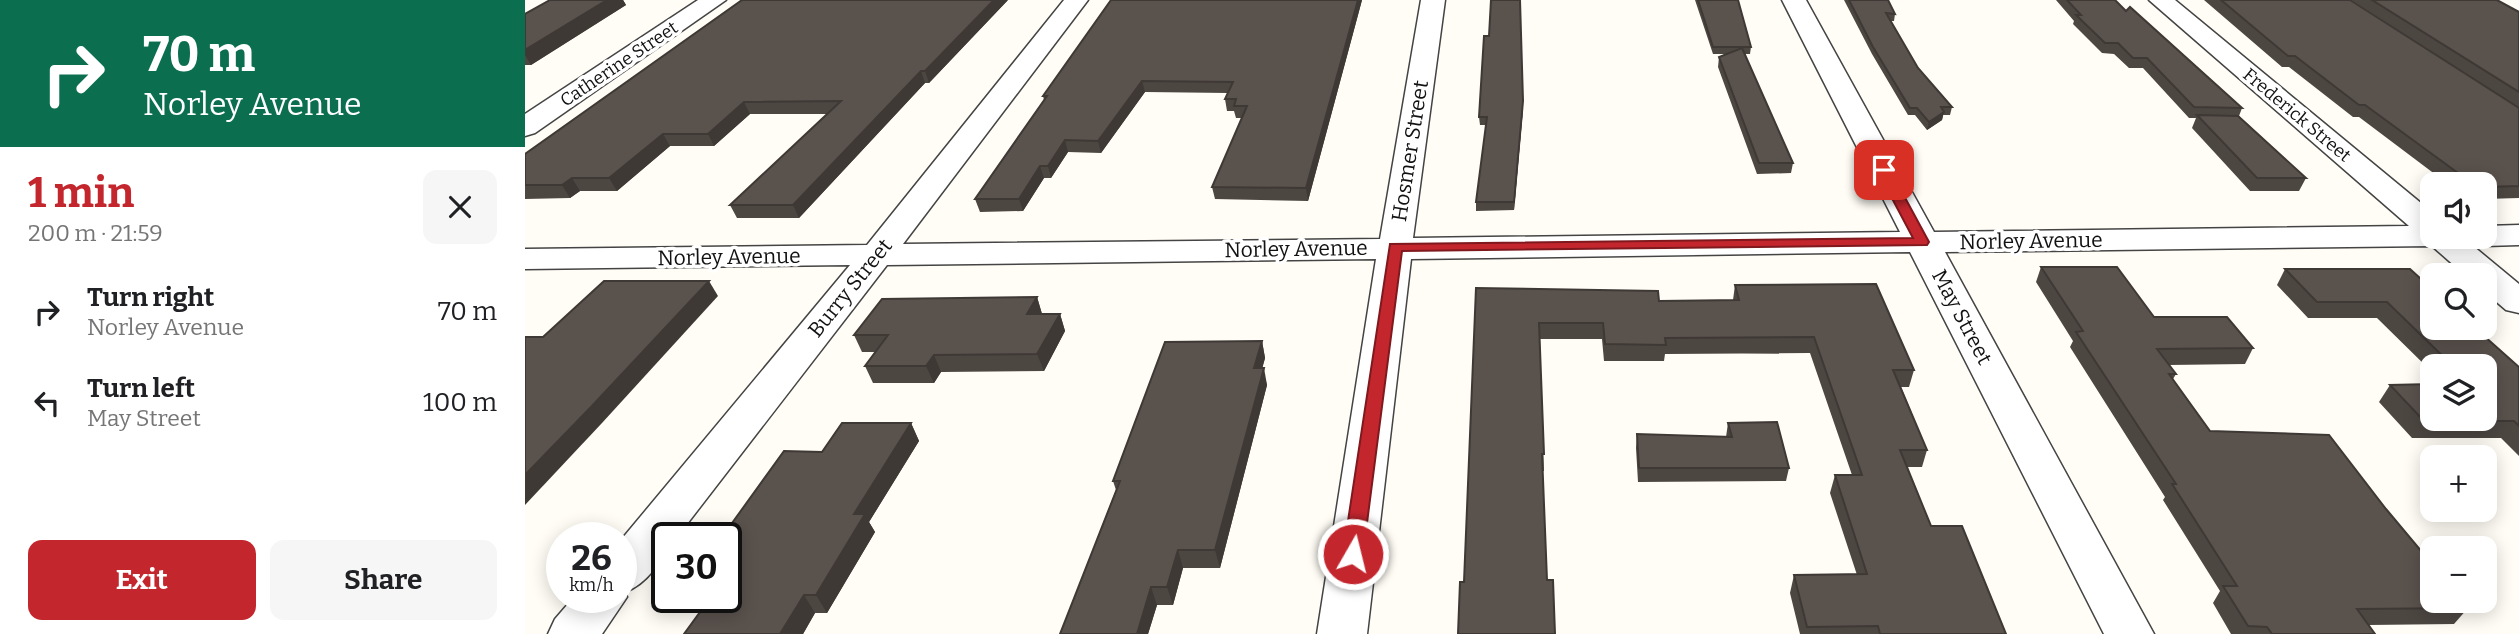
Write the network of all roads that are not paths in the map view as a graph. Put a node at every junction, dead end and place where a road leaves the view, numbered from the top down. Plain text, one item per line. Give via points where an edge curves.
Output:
1 (714, 0) edge
2 (1076, 0) edge
3 (1433, 0) edge
4 (1794, 0) edge
5 (2161, 0) edge
6 (525, 127) edge
7 (2420, 219) edge
8 (2519, 235) edge
9 (2420, 236) edge
10 (2497, 236) edge
11 (1922, 242) junction
12 (1395, 247) junction
13 (2458, 249) edge
14 (877, 255) junction
15 (525, 259) edge
16 (2519, 302) edge
17 (637, 554) edge
18 (590, 613) edge
19 (573, 634) edge
20 (1342, 634) edge
21 (2129, 634) edge

1 - 6 street, Catherine Street
2 - 14 street, Burry Street
3 - 12 street, Hosmer Street
4 - 11 street, May Street
5 - 7 street, Frederick Street
8 - 10 street
9 - 11 street, Norley Avenue
11 - 12 street, Norley Avenue
11 - 21 street, May Street
12 - 14 street, Norley Avenue
12 - 20 street, Hosmer Street
13 - 16 street
14 - 15 street, Norley Avenue
14 - 17 street, Burry Street
18 - 19 street

